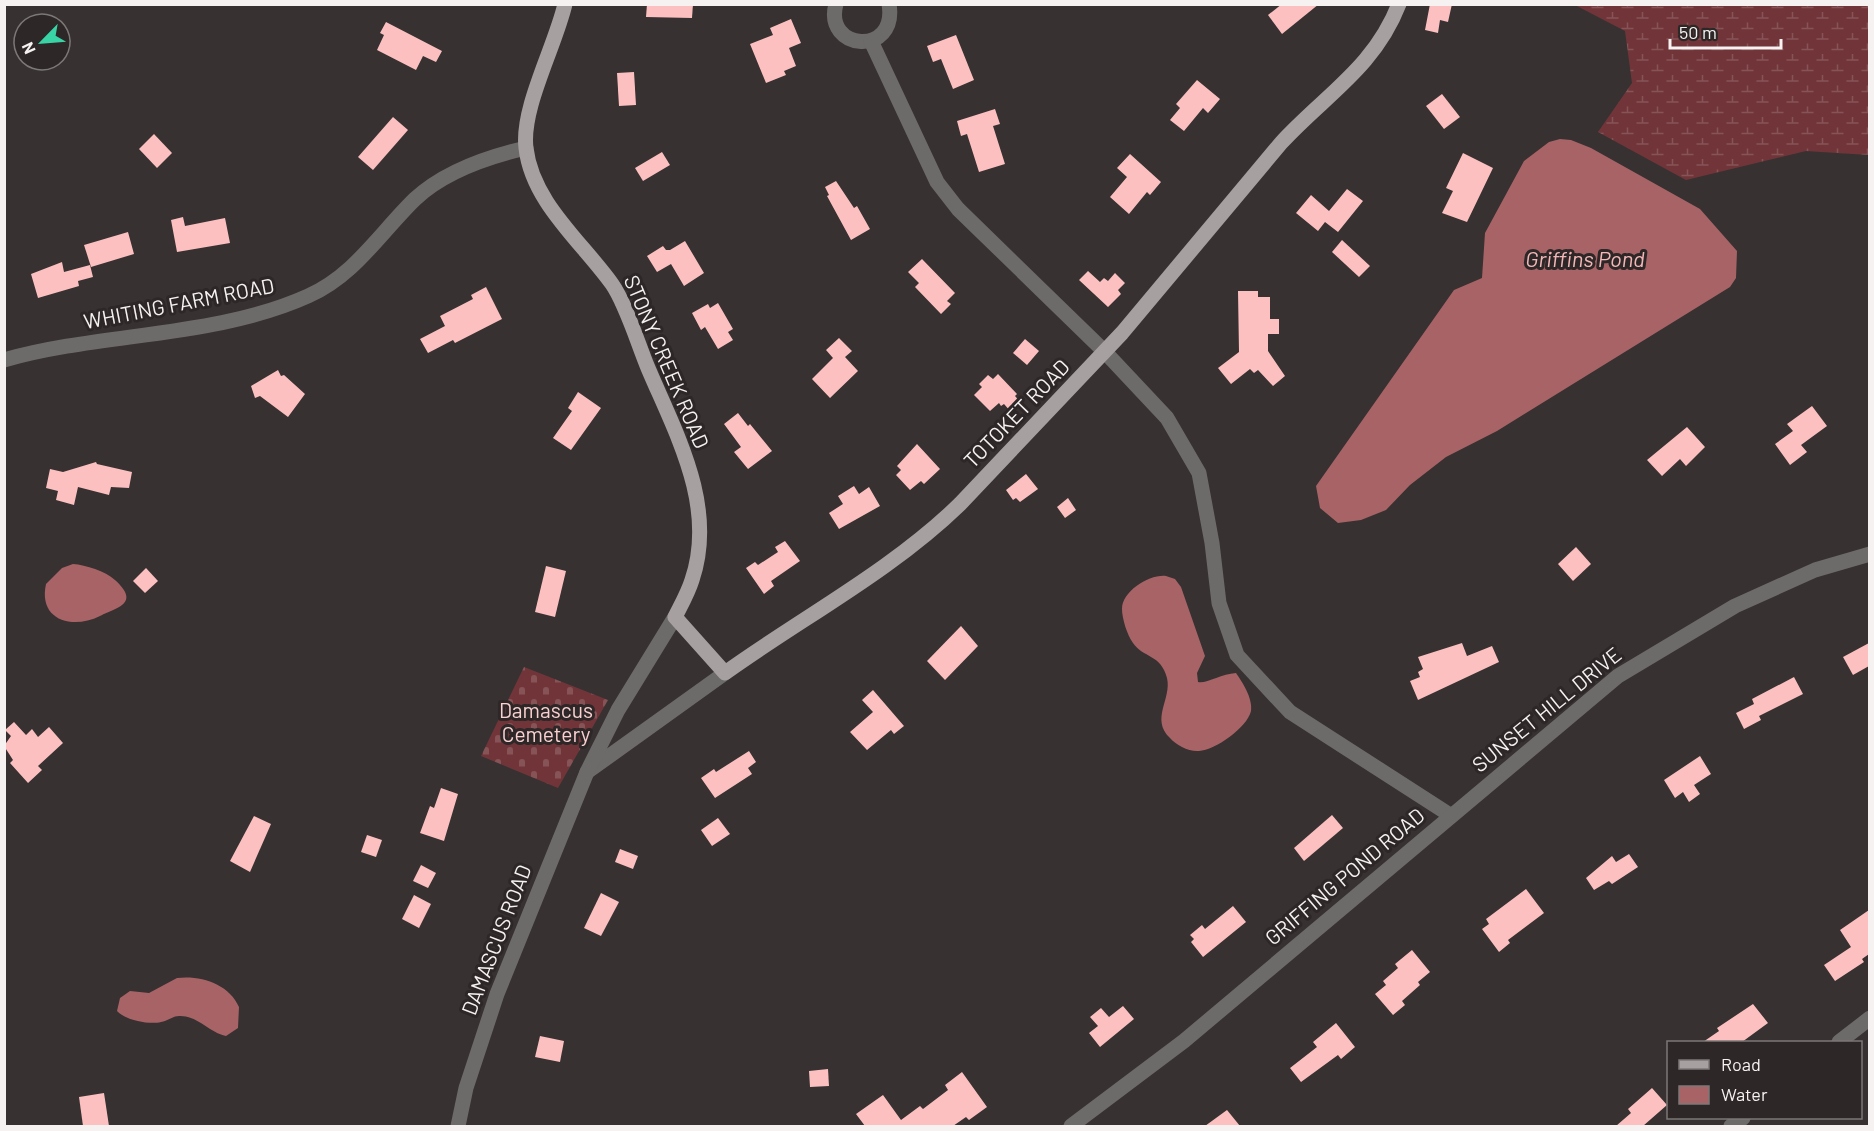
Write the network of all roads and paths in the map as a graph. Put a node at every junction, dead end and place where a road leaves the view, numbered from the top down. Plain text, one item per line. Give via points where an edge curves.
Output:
1 (565, 4) edge
2 (836, 4) edge
3 (889, 4) edge
4 (1399, 4) edge
5 (871, 41) junction
6 (526, 148) junction
7 (1105, 352) junction
8 (4, 360) edge
9 (1869, 554) edge
10 (675, 617) junction
11 (725, 673) junction
12 (587, 772) junction
13 (1450, 816) junction
14 (1869, 1018) edge
15 (1840, 1041) edge
16 (458, 1126) edge
17 (1071, 1126) edge

1 - 6 main road, STONY CREEK ROAD via 558,34 527,116
2 - 5 street via 835,23 841,33 860,43
3 - 5 street via 888,27
4 - 7 main road, TOTOKET ROAD via 1383,39 1362,67 1281,143
5 - 7 street, GRIFFING POND ROAD via 937,182 958,209
6 - 8 street, WHITING FARM ROAD via 490,156 437,183 416,198 351,268 328,285 274,310
6 - 10 main road, STONY CREEK ROAD via 533,178 547,201 614,286 684,455 698,499 700,531 693,579
7 - 11 main road, TOTOKET ROAD via 936,527
7 - 13 street, GRIFFING POND ROAD via 1167,418 1199,473 1219,603 1237,655 1290,712
9 - 13 street, SUNSET HILL DRIVE via 1815,570 1735,606 1618,676
10 - 11 main road
10 - 12 street, STONY CREEK ROAD via 618,710
11 - 12 street, TOTOKET ROAD
12 - 16 street, DAMASCUS ROAD via 497,994 466,1088
13 - 17 street, GRIFFING POND ROAD via 1184,1041
14 - 15 street

